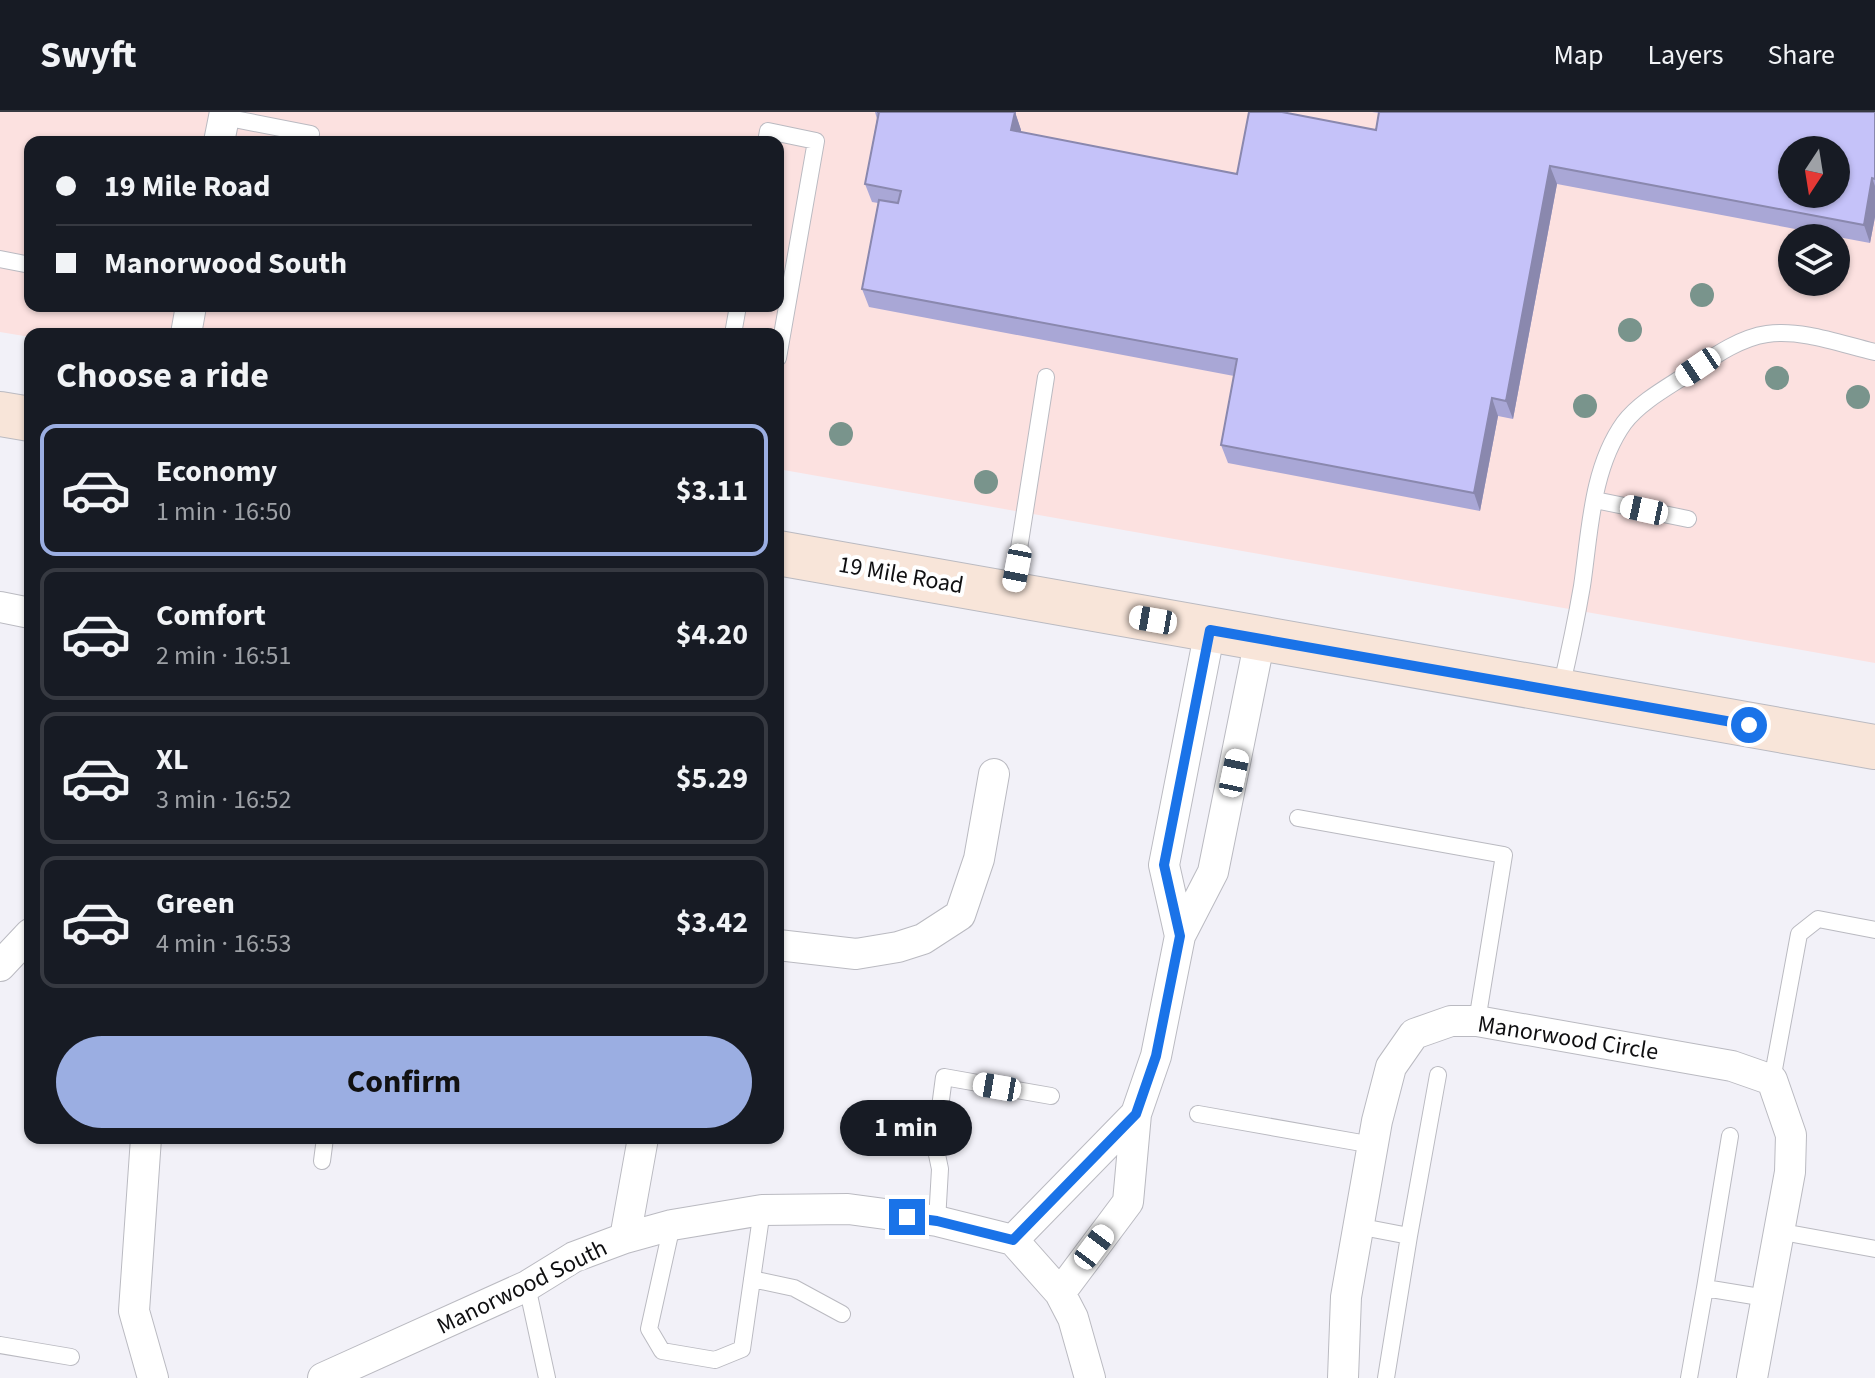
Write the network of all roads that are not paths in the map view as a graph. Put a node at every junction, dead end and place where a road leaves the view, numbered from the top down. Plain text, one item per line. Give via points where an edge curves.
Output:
1 (223, 124) edge
2 (311, 134) dead end
3 (767, 136) edge
4 (0, 259) edge
5 (24, 264) edge
6 (783, 328) edge
7 (1875, 352) edge
8 (1046, 377) dead end
9 (0, 414) edge
10 (24, 418) edge
11 (1595, 500) junction
12 (1688, 519) dead end
13 (784, 554) edge
14 (1012, 594) junction
15 (0, 607) edge
16 (24, 612) edge
17 (1210, 630) junction
18 (1260, 639) junction
19 (1560, 692) junction
20 (1875, 747) edge
21 (994, 774) dead end
22 (1298, 818) dead end
23 (0, 927) edge
24 (1875, 930) edge
25 (24, 933) edge
26 (1180, 936) junction
27 (24, 940) edge
28 (784, 946) edge
29 (0, 966) edge
30 (1477, 1021) junction
31 (1438, 1075) dead end
32 (1772, 1080) junction
33 (1051, 1096) dead end
34 (1136, 1114) junction
35 (1198, 1114) dead end
36 (1730, 1136) dead end
37 (146, 1144) edge
38 (324, 1144) edge
39 (642, 1144) edge
40 (1373, 1145) junction
41 (322, 1161) dead end
42 (762, 1210) junction
43 (937, 1221) junction
44 (672, 1225) junction
45 (1357, 1226) junction
46 (1777, 1231) junction
47 (1409, 1236) junction
48 (625, 1238) junction
49 (1013, 1240) junction
50 (1875, 1249) edge
51 (752, 1279) junction
52 (527, 1286) junction
53 (1705, 1288) junction
54 (1060, 1293) junction
55 (1766, 1298) junction
56 (842, 1314) dead end
57 (0, 1345) edge
58 (71, 1357) dead end
59 (153, 1378) edge
60 (323, 1378) edge
61 (547, 1378) edge
62 (1090, 1378) edge
63 (1343, 1378) edge
64 (1386, 1378) edge
65 (1689, 1378) edge
66 (1752, 1378) edge

1 - 2 lane
3 - 6 lane via 768,131 816,141
4 - 5 lane
7 - 11 lane via 1789,333 1734,345 1652,397 1626,420 1610,446
8 - 14 lane
9 - 10 street
11 - 12 lane
11 - 19 lane
13 - 14 street, 19 Mile Road
14 - 17 street, 19 Mile Road
15 - 16 street
17 - 18 street, 19 Mile Road
17 - 26 street via 1164,865
18 - 19 street, 19 Mile Road
18 - 26 street via 1213,872
19 - 20 street, 19 Mile Road
21 - 28 street via 979,859 960,915 923,939 898,947 856,954
22 - 30 lane via 1504,855
23 - 25 street
24 - 32 lane via 1818,919 1799,934
26 - 34 street via 1156,1056
27 - 29 street
30 - 32 street, Manorwood Circle via 1732,1066
30 - 40 street, Manorwood Circle via 1451,1021 1414,1034 1391,1067
31 - 47 lane
32 - 46 street via 1791,1135 1790,1172
33 - 43 lane via 944,1077 935,1145 940,1169
34 - 49 street
34 - 54 street via 1128,1202
35 - 40 lane
36 - 53 lane
37 - 59 street via 134,1311
38 - 41 lane
39 - 48 street
40 - 45 street, Manorwood Circle
42 - 43 street, Manorwood South via 848,1209
42 - 44 street, Manorwood South
42 - 51 lane
43 - 49 street, Manorwood South
44 - 48 street, Manorwood South
44 - 51 lane via 649,1329 662,1351 715,1360 742,1349
45 - 47 lane
45 - 63 street, Manorwood Circle via 1346,1297
46 - 50 lane
46 - 55 street
47 - 64 lane
48 - 52 street, Manorwood South via 574,1257
49 - 54 street
51 - 56 lane via 794,1288
52 - 60 street, Manorwood South
52 - 61 lane
53 - 55 lane
53 - 65 lane
54 - 62 street
55 - 66 street
57 - 58 lane

